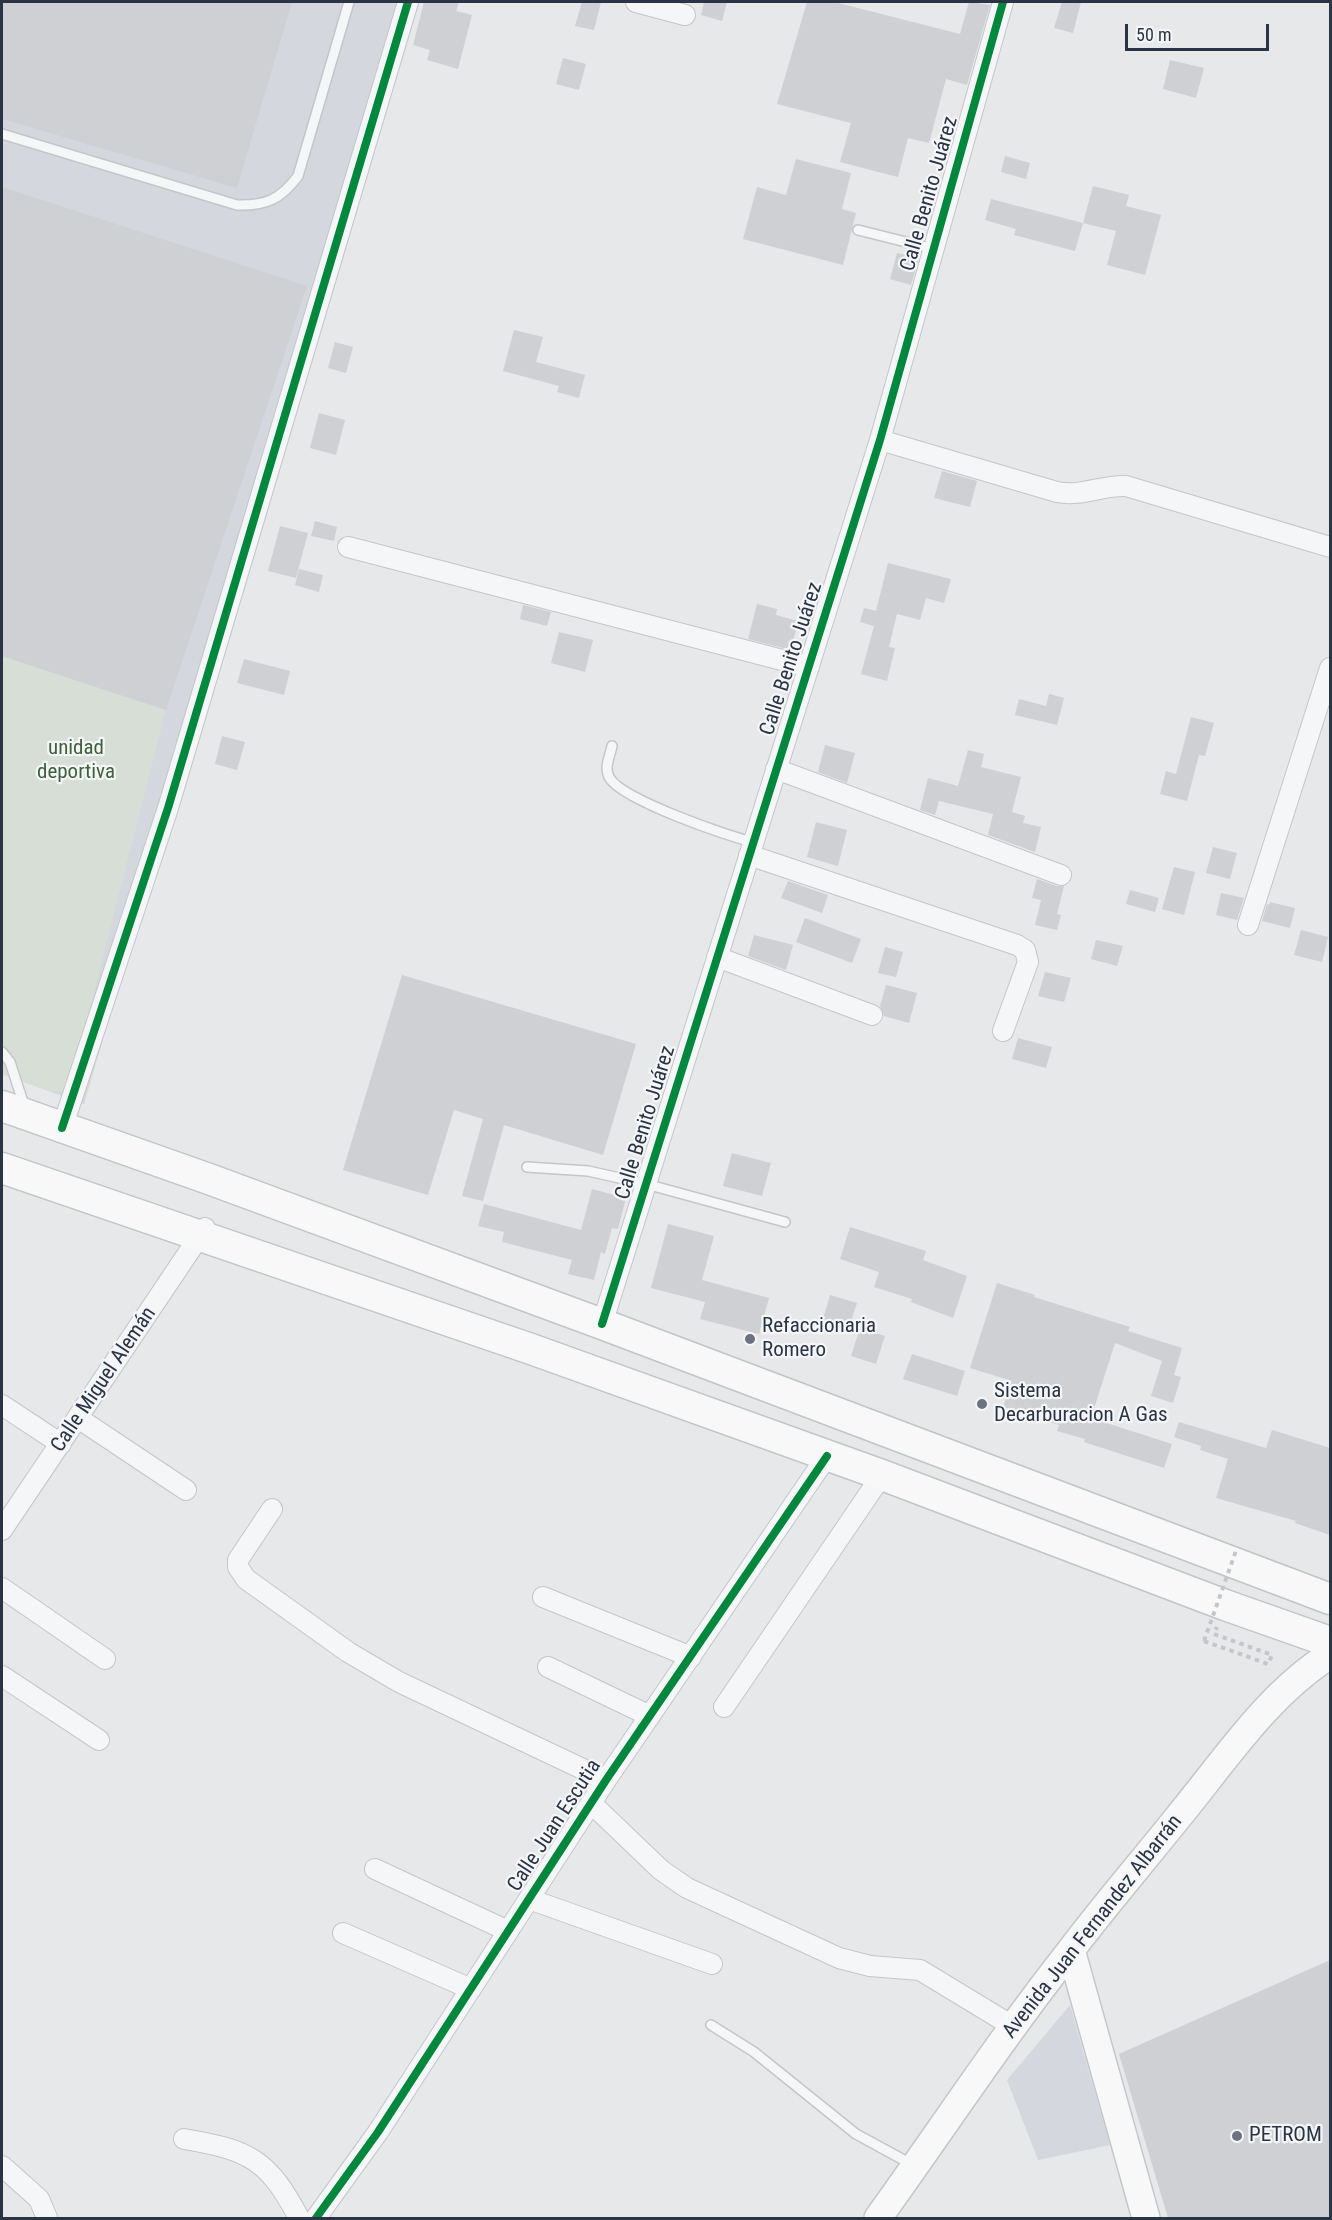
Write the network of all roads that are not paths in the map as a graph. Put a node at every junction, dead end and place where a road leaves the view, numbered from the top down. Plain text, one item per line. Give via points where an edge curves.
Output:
1 (349, 2) edge
2 (408, 2) edge
3 (636, 2) edge
4 (1004, 2) edge
5 (685, 15) dead end
6 (2, 134) edge
7 (858, 230) dead end
8 (934, 249) junction
9 (880, 440) junction
10 (348, 547) dead end
11 (1330, 547) edge
12 (809, 667) junction
13 (1330, 668) edge
14 (612, 746) dead end
15 (776, 769) junction
16 (751, 849) junction
17 (1061, 874) dead end
18 (1248, 925) dead end
19 (717, 957) junction
20 (872, 1015) dead end
21 (1004, 1031) dead end
22 (2, 1052) edge
23 (15, 1111) edge
24 (62, 1128) junction
25 (2, 1152) edge
26 (526, 1167) dead end
27 (2, 1168) edge
28 (646, 1184) junction
29 (785, 1222) dead end
30 (210, 1236) junction
31 (602, 1324) junction
32 (2, 1405) edge
33 (78, 1418) junction
34 (61, 1444) junction
35 (827, 1456) junction
36 (882, 1475) junction
37 (186, 1490) dead end
38 (272, 1509) dead end
39 (2, 1530) edge
40 (2, 1588) edge
41 (543, 1597) dead end
42 (1330, 1599) edge
43 (1330, 1642) edge
44 (1330, 1655) edge
45 (691, 1657) junction
46 (105, 1659) dead end
47 (548, 1667) dead end
48 (2, 1676) edge
49 (724, 1707) dead end
50 (650, 1716) junction
51 (99, 1740) dead end
52 (606, 1780) junction
53 (591, 1803) junction
54 (375, 1869) dead end
55 (529, 1899) junction
56 (508, 1931) junction
57 (344, 1934) dead end
58 (1071, 1950) junction
59 (712, 1964) dead end
60 (471, 1989) junction
61 (711, 2025) dead end
62 (1014, 2026) junction
63 (184, 2139) dead end
64 (2, 2166) edge
65 (915, 2166) junction
66 (47, 2218) edge
67 (299, 2218) edge
68 (316, 2218) edge
69 (878, 2218) edge
70 (1146, 2218) edge

1 - 6 lane via 298,176 286,192 271,201 237,205
2 - 24 street via 168,808
3 - 5 street
4 - 8 street, Calle Benito Juárez
7 - 8 lane
8 - 9 street, Calle Benito Juárez
9 - 11 street via 1070,495 1126,486
9 - 12 street, Calle Benito Juárez
10 - 12 street
12 - 15 street, Calle Benito Juárez
13 - 18 street
14 - 16 lane via 607,769 610,780 641,802 734,838
15 - 16 street, Calle Benito Juárez
15 - 17 street
16 - 19 street, Calle Benito Juárez
16 - 21 street via 1025,950 1028,962
19 - 20 street
19 - 28 street, Calle Benito Juárez
22 - 23 lane via 10,1062
23 - 24 main road
24 - 31 main road
25 - 30 main road via 169,1211
26 - 28 lane via 588,1171
27 - 30 main road
28 - 29 lane
28 - 31 street, Calle Benito Juárez
30 - 33 street, Calle Miguel Alemán
30 - 35 main road
31 - 42 main road
32 - 34 street
33 - 34 street, Calle Miguel Alemán
33 - 37 street
34 - 39 street, Calle Miguel Alemán
35 - 36 main road
35 - 45 street, Calle Juan Escutia
36 - 43 main road
36 - 49 street
38 - 52 street via 238,1560 246,1579 372,1667
40 - 46 street
41 - 45 street
44 - 58 street, Avenida Juan Fernandez Albarrán via 1291,1684 1250,1730
45 - 50 street, Calle Juan Escutia
47 - 50 street
48 - 51 street
50 - 52 street, Calle Juan Escutia
52 - 53 street, Calle Juan Escutia
53 - 55 street, Calle Juan Escutia
53 - 62 street via 661,1870 687,1888 839,1958 870,1966 920,1970
54 - 56 street
55 - 56 street, Calle Juan Escutia
55 - 59 street
56 - 60 street, Calle Juan Escutia
57 - 60 street
58 - 62 street, Avenida Juan Fernandez Albarrán
58 - 70 street
60 - 68 street, Calle Juan Escutia via 378,2132
61 - 65 lane via 754,2052 855,2134
62 - 65 street, Avenida Juan Fernandez Albarrán
63 - 67 street via 225,2146 259,2163 274,2177
64 - 66 street via 39,2199
65 - 69 street, Avenida Juan Fernandez Albarrán

